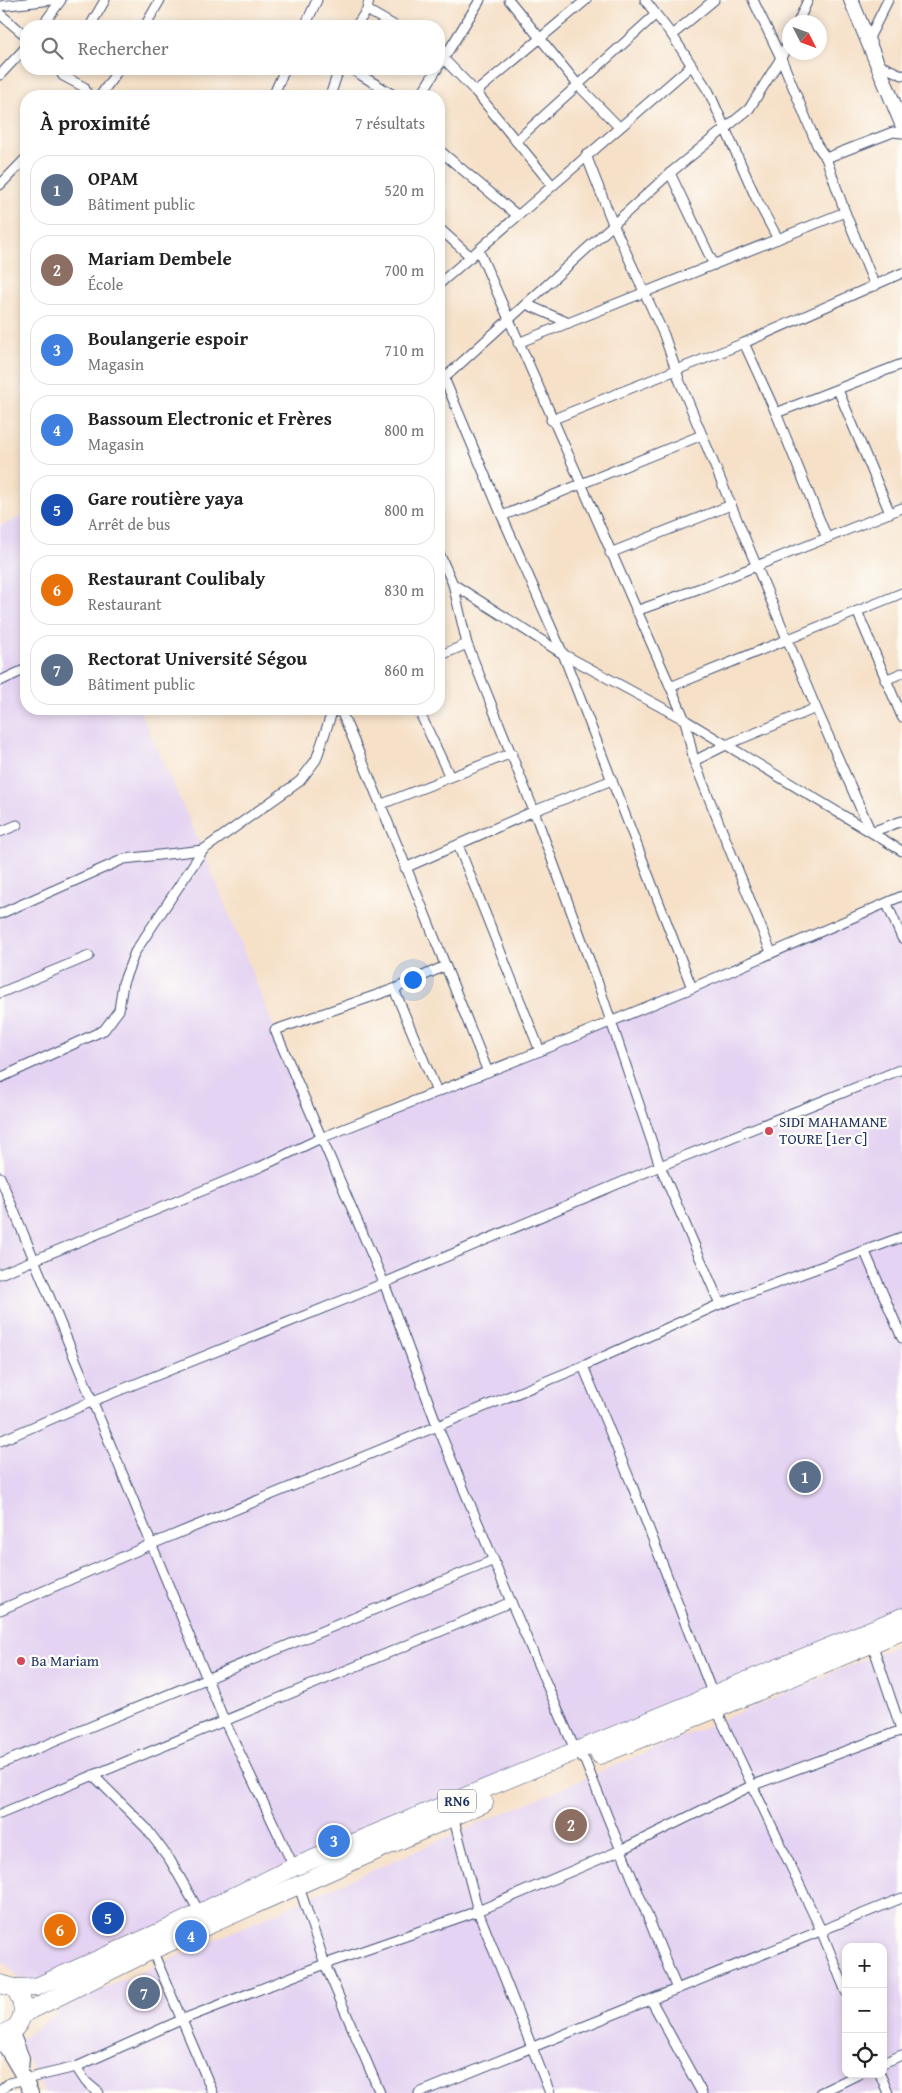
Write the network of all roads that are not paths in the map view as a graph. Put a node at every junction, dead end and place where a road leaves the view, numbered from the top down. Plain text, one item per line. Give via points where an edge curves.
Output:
1 (52, 0) edge
2 (61, 0) edge
3 (105, 0) edge
4 (160, 0) edge
5 (316, 0) edge
6 (370, 0) edge
7 (480, 0) edge
8 (509, 0) edge
9 (645, 0) edge
10 (714, 0) edge
11 (753, 0) edge
12 (808, 0) edge
13 (851, 0) edge
14 (888, 0) edge
15 (581, 2) edge
16 (0, 6) edge
17 (367, 10) junction
18 (0, 14) edge
19 (655, 15) junction
20 (801, 15) edge
21 (46, 20) edge
22 (93, 20) edge
23 (148, 20) edge
24 (307, 20) edge
25 (360, 20) edge
26 (384, 20) edge
27 (20, 31) edge
28 (672, 36) junction
29 (541, 38) junction
30 (868, 40) junction
31 (445, 50) edge
32 (20, 53) edge
33 (781, 58) junction
34 (445, 60) edge
35 (877, 64) junction
36 (690, 66) junction
37 (0, 75) edge
38 (68, 75) edge
39 (114, 75) edge
40 (282, 75) edge
41 (337, 75) edge
42 (360, 75) edge
43 (433, 75) edge
44 (902, 75) edge
45 (578, 84) junction
46 (85, 90) edge
47 (104, 90) edge
48 (276, 90) edge
49 (332, 90) edge
50 (385, 90) edge
51 (424, 90) edge
52 (476, 92) junction
53 (902, 124) edge
54 (619, 127) junction
55 (725, 129) junction
56 (902, 133) edge
57 (516, 141) junction
58 (445, 155) edge
59 (586, 155) junction
60 (826, 158) junction
61 (20, 164) edge
62 (670, 173) junction
63 (0, 185) edge
64 (552, 185) junction
65 (845, 212) junction
66 (517, 215) junction
67 (614, 224) junction
68 (445, 232) edge
69 (778, 239) junction
70 (475, 254) junction
71 (714, 265) junction
72 (902, 273) edge
73 (445, 279) edge
74 (875, 286) junction
75 (644, 293) junction
76 (526, 304) junction
77 (508, 320) junction
78 (569, 322) junction
79 (518, 343) junction
80 (744, 343) junction
81 (902, 364) edge
82 (677, 371) junction
83 (445, 376) edge
84 (445, 389) edge
85 (838, 390) junction
86 (776, 414) junction
87 (551, 420) junction
88 (702, 435) junction
89 (581, 484) junction
90 (731, 505) junction
91 (902, 508) edge
92 (890, 513) junction
93 (502, 516) junction
94 (826, 538) junction
95 (610, 553) junction
96 (445, 566) edge
97 (756, 566) junction
98 (453, 584) junction
99 (902, 593) edge
100 (636, 611) junction
101 (857, 611) junction
102 (787, 638) junction
103 (467, 644) junction
104 (445, 653) edge
105 (563, 654) junction
106 (20, 672) edge
107 (902, 673) edge
108 (885, 680) junction
109 (0, 681) edge
110 (670, 687) junction
111 (816, 708) junction
112 (331, 715) edge
113 (343, 715) edge
114 (421, 715) edge
115 (902, 717) edge
116 (684, 720) junction
117 (726, 745) junction
118 (512, 753) junction
119 (694, 761) junction
120 (450, 777) junction
121 (612, 780) junction
122 (382, 804) junction
123 (534, 811) junction
124 (902, 821) edge
125 (17, 825) dead end
126 (0, 832) edge
127 (871, 832) junction
128 (458, 845) junction
129 (204, 850) junction
130 (902, 851) edge
131 (405, 868) junction
132 (902, 896) edge
133 (887, 904) junction
134 (0, 914) edge
135 (902, 938) edge
136 (771, 952) junction
137 (89, 956) dead end
138 (445, 966) junction
139 (692, 988) junction
140 (394, 989) junction
141 (0, 993) edge
142 (611, 1022) junction
143 (540, 1051) junction
144 (902, 1069) edge
145 (488, 1072) junction
146 (0, 1078) edge
147 (437, 1092) junction
148 (321, 1138) junction
149 (660, 1166) junction
150 (0, 1177) edge
151 (902, 1237) edge
152 (865, 1252) junction
153 (34, 1260) junction
154 (0, 1274) edge
155 (384, 1283) junction
156 (720, 1304) junction
157 (902, 1338) edge
158 (583, 1366) junction
159 (92, 1401) junction
160 (437, 1425) junction
161 (0, 1441) edge
162 (152, 1544) junction
163 (494, 1560) junction
164 (511, 1602) junction
165 (0, 1610) edge
166 (902, 1617) edge
167 (902, 1631) edge
168 (872, 1643) junction
169 (207, 1678) junction
170 (715, 1702) junction
171 (224, 1720) junction
172 (902, 1731) edge
173 (581, 1756) junction
174 (0, 1764) edge
175 (93, 1775) junction
176 (752, 1786) junction
177 (0, 1814) edge
178 (453, 1816) junction
179 (621, 1850) junction
180 (296, 1876) junction
181 (902, 1898) edge
182 (478, 1911) junction
183 (200, 1913) junction
184 (821, 1930) junction
185 (152, 1950) junction
186 (325, 1964) junction
187 (7, 1986) edge
188 (844, 1988) edge
189 (677, 1989) junction
190 (652, 2000) junction
191 (22, 2014) junction
192 (181, 2020) junction
193 (4, 2034) edge
194 (532, 2048) junction
195 (902, 2055) edge
196 (887, 2061) edge
197 (76, 2067) junction
198 (23, 2075) junction
199 (851, 2078) edge
200 (882, 2078) edge
201 (0, 2091) edge
202 (31, 2093) edge
203 (99, 2093) edge
204 (213, 2093) edge
205 (380, 2093) edge
206 (419, 2093) edge
207 (550, 2093) edge
208 (702, 2093) edge
209 (820, 2093) edge
210 (888, 2093) edge

1 - 16 street
2 - 21 street
3 - 22 street
4 - 23 street
5 - 24 street
6 - 17 street
7 - 31 street
8 - 29 street
9 - 19 street
10 - 28 street
11 - 33 street
12 - 20 street
13 - 30 street
14 - 30 street
15 - 29 street
17 - 25 street
17 - 26 street
18 - 27 street
19 - 28 street
19 - 45 street
28 - 36 street
29 - 45 street
29 - 52 street
30 - 35 street
32 - 37 street
33 - 55 street via 748,109
33 - 60 street via 817,145
34 - 52 street
35 - 44 street
35 - 53 street
36 - 54 street
36 - 55 street via 709,92
38 - 46 street
39 - 47 street
40 - 48 street
41 - 49 street
42 - 50 street
43 - 51 street
45 - 54 street
45 - 57 street
52 - 57 street
54 - 59 street
55 - 62 street
55 - 69 street
56 - 60 street via 893,132
57 - 64 street
58 - 66 street
59 - 64 street
59 - 67 street
60 - 65 street
61 - 63 street
62 - 67 street
62 - 71 street
64 - 66 street
65 - 69 street
65 - 74 street
66 - 70 street
67 - 75 street
67 - 76 street
68 - 70 street
69 - 71 street
70 - 73 street
70 - 77 street
71 - 75 street
72 - 74 street
74 - 80 street
75 - 78 street
75 - 82 street
76 - 77 street
76 - 78 street
77 - 79 street
77 - 83 street
78 - 79 street
79 - 87 street
80 - 82 street
80 - 86 street
81 - 85 street
82 - 87 street
82 - 88 street
84 - 93 street
85 - 86 street
85 - 92 street
86 - 94 street
87 - 89 street
88 - 89 street
88 - 90 street
89 - 93 street
89 - 95 street
90 - 95 street
90 - 97 street
91 - 92 street
92 - 94 street
93 - 105 street
94 - 97 street
95 - 100 street
96 - 98 street
97 - 100 street
97 - 102 street
98 - 103 street
98 - 105 street
99 - 101 street
100 - 110 street
101 - 102 street
101 - 108 street
102 - 110 street
102 - 111 street
103 - 104 street
103 - 118 street
105 - 116 street
105 - 121 street
106 - 109 street
107 - 108 street
108 - 115 street
110 - 116 street
111 - 117 street
111 - 127 street
112 - 129 street via 316,760 300,781
113 - 122 street
114 - 120 street
116 - 117 street
116 - 119 street
117 - 119 street
117 - 127 street
118 - 120 street
118 - 123 street
119 - 136 street
120 - 122 street
121 - 123 street
121 - 139 street
122 - 131 street
123 - 128 street
123 - 142 street
124 - 127 street
125 - 126 street
127 - 130 street
128 - 131 street
128 - 143 street
129 - 134 street via 124,859
129 - 146 street via 135,952 123,983 119,1010 104,1030
131 - 138 street
132 - 133 street
133 - 135 street
133 - 136 street
136 - 139 street
137 - 141 street
138 - 140 street
138 - 145 street
139 - 142 street
140 - 147 street
140 - 148 street via 275,1030
142 - 143 street
142 - 149 street
143 - 145 street
144 - 149 street
145 - 147 street
147 - 148 street
148 - 153 street via 260,1167
148 - 155 street
149 - 155 street
149 - 156 street
150 - 153 street
151 - 152 street
152 - 156 street
152 - 157 street
153 - 154 street
153 - 159 street
155 - 159 street
155 - 160 street
156 - 158 street
158 - 160 street
158 - 170 street
159 - 161 street
159 - 162 street
160 - 162 street
160 - 163 street
162 - 165 street
162 - 169 street
163 - 164 street
163 - 169 street
164 - 171 street
164 - 173 street
166 - 170 highway, RN6
167 - 168 highway, RN6
168 - 170 highway, RN6
168 - 172 street
169 - 171 street
169 - 174 street
170 - 173 highway, RN6
170 - 176 street
171 - 175 street
171 - 180 street
172 - 176 street
173 - 178 highway, RN6
173 - 179 street
173 - 180 highway, RN6
175 - 177 street
175 - 183 street via 146,1828 170,1860
176 - 179 street
176 - 184 street
178 - 180 highway, RN6
178 - 182 street
179 - 182 street
179 - 189 street
180 - 183 highway, RN6
180 - 185 highway, RN6
180 - 186 street
181 - 184 street
182 - 186 street
182 - 194 street
183 - 187 highway, RN6 via 36,1987
184 - 188 street
184 - 189 street
185 - 191 highway, RN6
185 - 192 street
186 - 192 street
186 - 205 street
187 - 191 highway via 23,2006
189 - 190 street
190 - 194 street
190 - 208 street
191 - 193 highway via 18,2025
192 - 197 street
192 - 204 street
193 - 198 street via 22,2058
194 - 206 street
194 - 207 street
195 - 196 street
197 - 198 street
197 - 203 street
198 - 201 street
198 - 202 street
199 - 209 street
200 - 210 street

